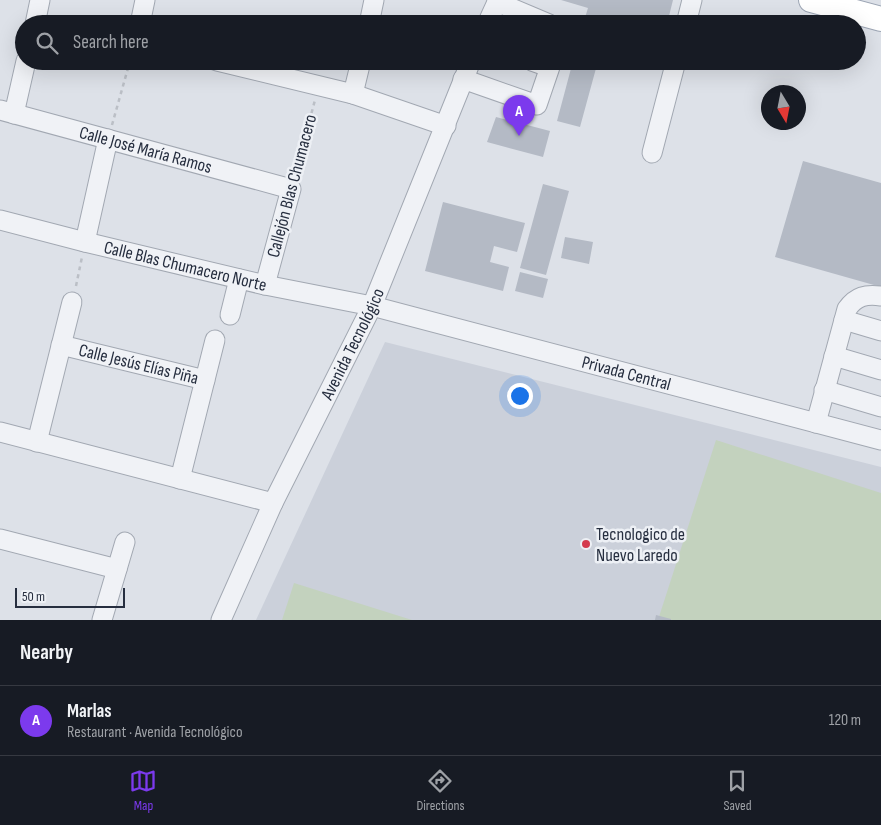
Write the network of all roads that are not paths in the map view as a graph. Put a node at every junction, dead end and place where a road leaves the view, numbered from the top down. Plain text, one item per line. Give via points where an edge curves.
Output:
1 (40, 0) edge
2 (145, 0) edge
3 (374, 0) edge
4 (692, 0) edge
5 (812, 0) edge
6 (498, 1) edge
7 (37, 15) edge
8 (142, 15) edge
9 (371, 15) edge
10 (492, 15) edge
11 (528, 15) edge
12 (688, 15) edge
13 (881, 19) edge
14 (23, 70) edge
15 (252, 70) edge
16 (358, 70) edge
17 (467, 70) edge
18 (543, 70) edge
19 (674, 70) edge
20 (463, 79) junction
21 (353, 94) junction
22 (7, 112) edge
23 (446, 126) junction
24 (108, 139) junction
25 (652, 154) dead end
26 (292, 189) joint
27 (0, 220) edge
28 (85, 242) junction
29 (240, 279) junction
30 (265, 285) junction
31 (881, 296) edge
32 (72, 302) road end
33 (372, 306) junction
34 (230, 316) dead end
35 (844, 320) junction
36 (881, 331) edge
37 (215, 340) dead end
38 (61, 345) junction
39 (834, 356) junction
40 (881, 370) edge
41 (205, 380) junction
42 (824, 390) junction
43 (881, 406) edge
44 (816, 422) junction
45 (0, 432) edge
46 (881, 440) edge
47 (37, 442) junction
48 (180, 479) junction
49 (273, 503) junction
50 (0, 539) edge
51 (125, 542) dead end
52 (117, 569) junction
53 (102, 620) edge
54 (221, 620) edge

1 - 7 street
2 - 8 street
3 - 9 street
4 - 12 street
5 - 13 main road
6 - 10 street
6 - 11 street
14 - 22 street
15 - 21 street
16 - 21 street
17 - 20 street, Avenida Tecnológico
18 - 20 street via 537,105
19 - 25 street
20 - 23 street, Avenida Tecnológico
21 - 23 street
22 - 24 street, Calle José María Ramos
23 - 33 street, Avenida Tecnológico
24 - 26 street, Calle José María Ramos
24 - 28 street
26 - 30 street, Callejón Blas Chumacero
27 - 28 street, Calle Blas Chumacero Norte
28 - 29 street, Calle Blas Chumacero Norte
29 - 30 street, Calle Blas Chumacero Norte
29 - 34 street
30 - 33 street, Calle Blas Chumacero Norte
31 - 35 street via 871,294 853,301
32 - 38 street, Calle Jesús Elías Piña
33 - 44 street, Privada Central
33 - 49 street, Avenida Tecnológico
35 - 36 street
35 - 39 street
37 - 41 street
38 - 41 street, Calle Jesús Elías Piña
38 - 47 street, Calle Jesús Elías Piña
39 - 40 street
39 - 42 street
41 - 48 street, Calle Jesús Elías Piña
42 - 43 street
42 - 44 street
44 - 46 street, Privada Central
45 - 47 street
47 - 48 street
48 - 49 street
49 - 54 street, Avenida Tecnológico
50 - 52 street
51 - 52 street
52 - 53 street

